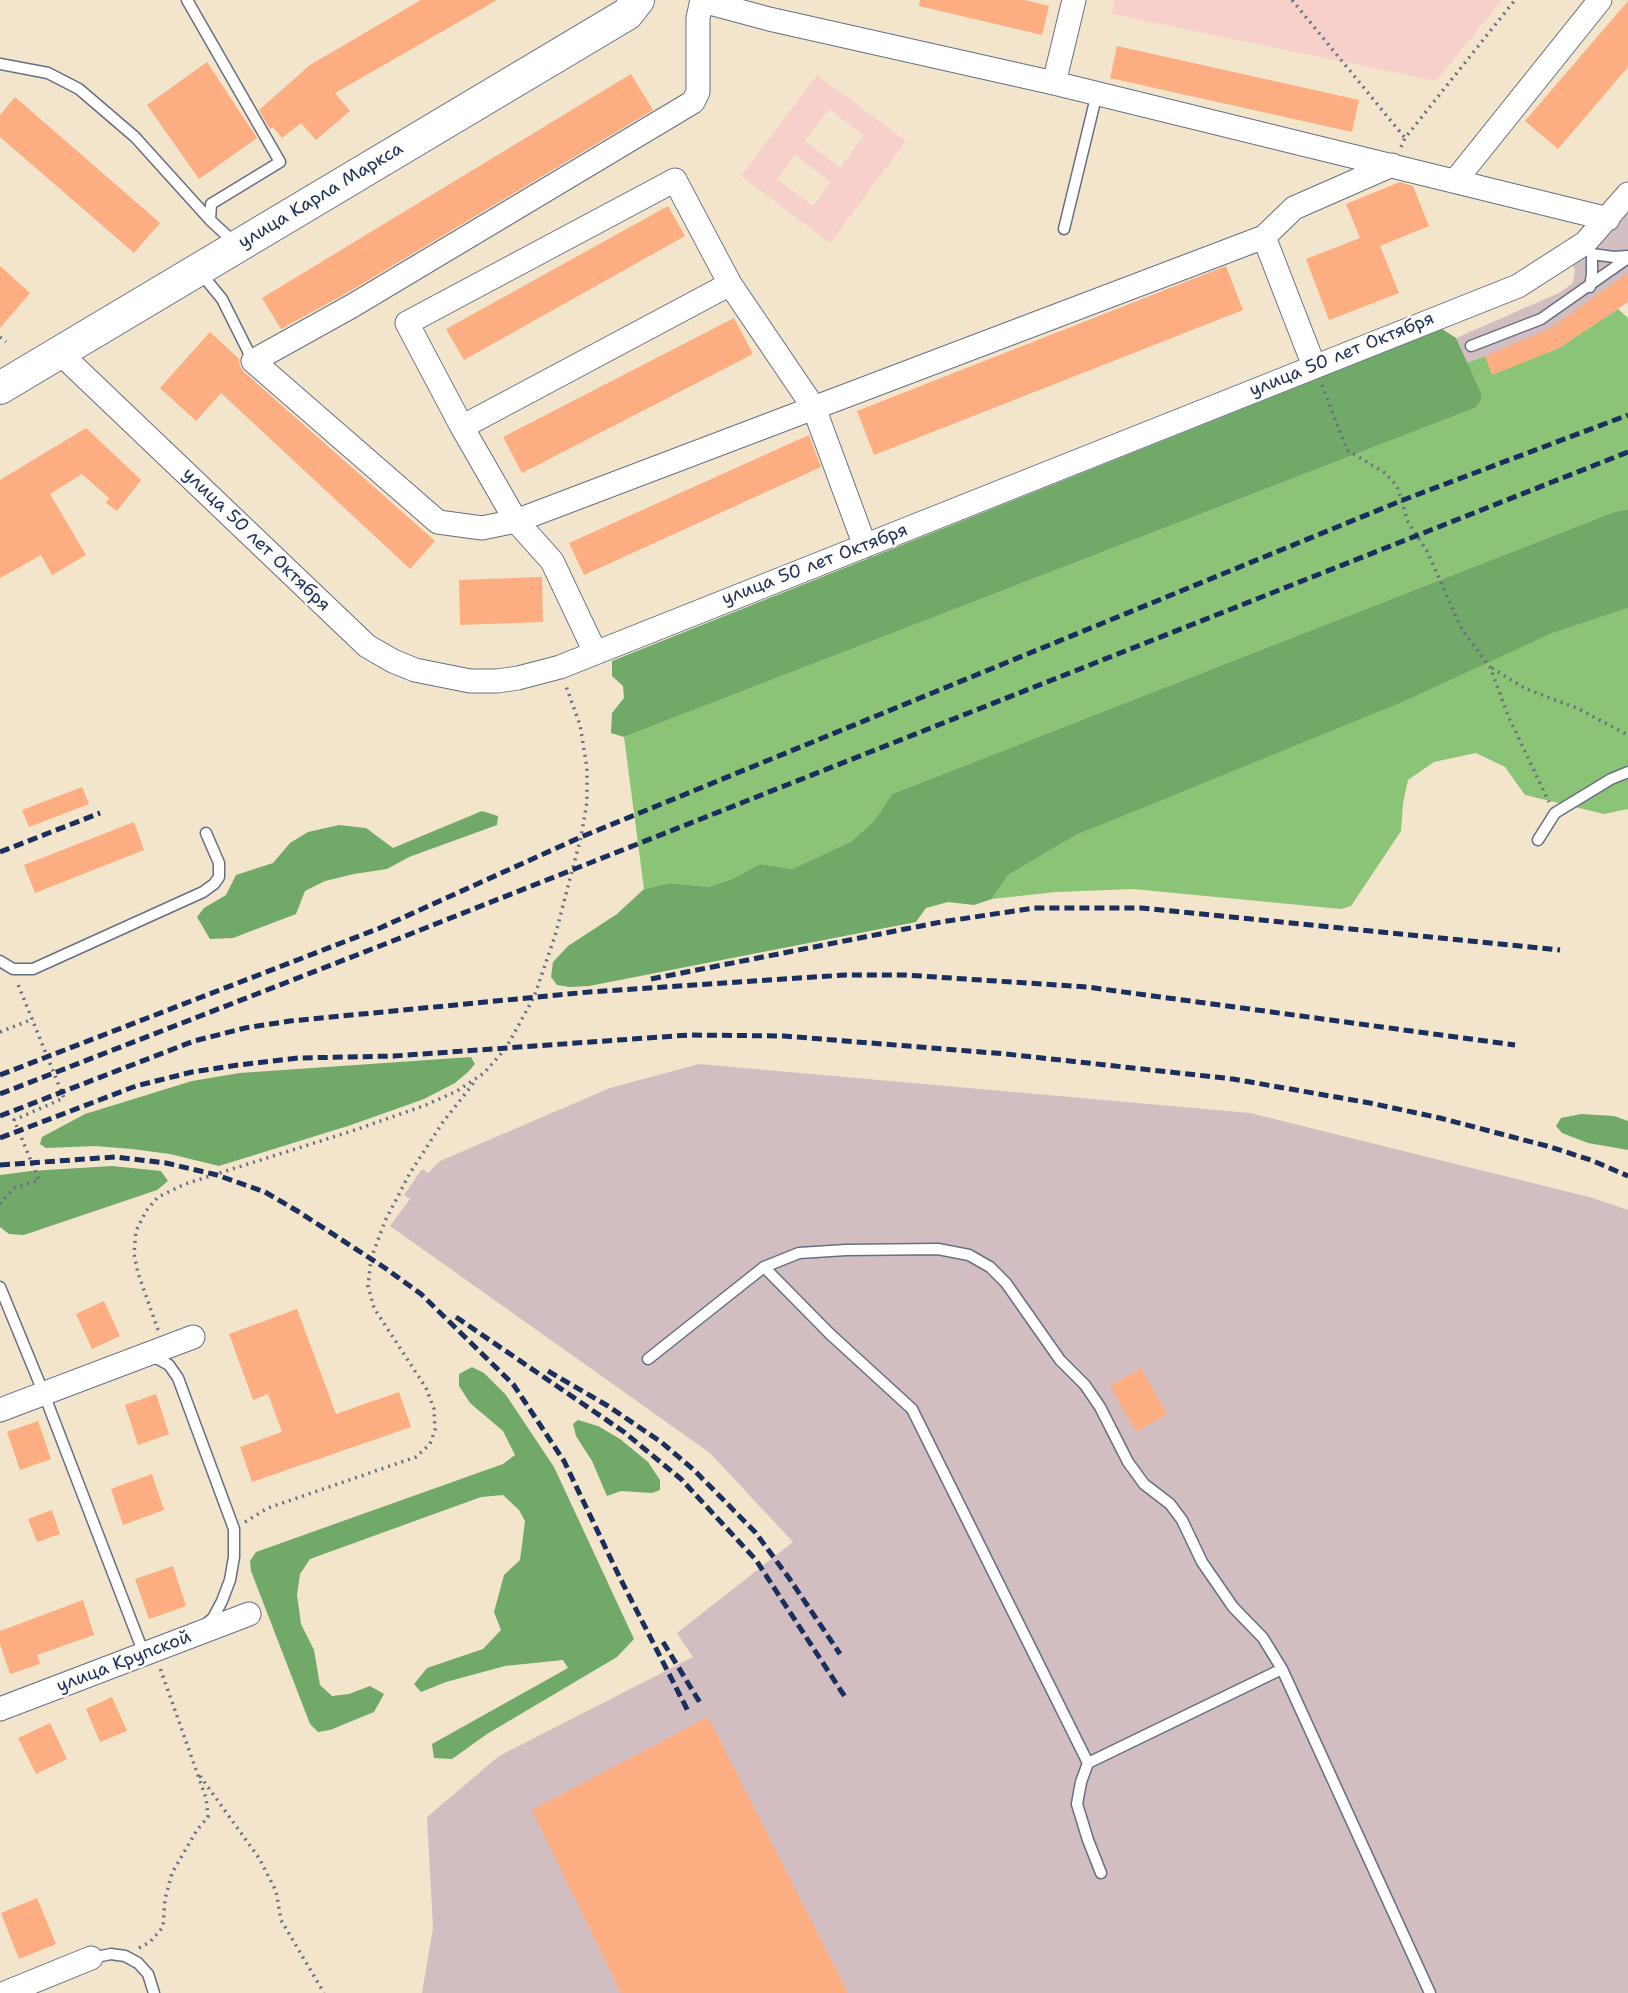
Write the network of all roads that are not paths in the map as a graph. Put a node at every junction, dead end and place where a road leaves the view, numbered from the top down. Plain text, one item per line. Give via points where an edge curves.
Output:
1 (187, 0) edge
2 (638, 0) edge
3 (1074, 0) edge
4 (1600, 0) edge
5 (702, 1) edge
6 (0, 64) edge
7 (1054, 83) junction
8 (1097, 93) junction
9 (1392, 165) junction
10 (1455, 181) junction
11 (1628, 194) edge
12 (1608, 219) junction
13 (210, 220) junction
14 (1064, 229) dead end
15 (1264, 237) junction
16 (238, 246) junction
17 (1588, 248) junction
18 (1628, 257) edge
19 (198, 270) junction
20 (730, 284) junction
21 (1590, 287) junction
22 (1471, 346) dead end
23 (60, 354) junction
24 (253, 361) junction
25 (1314, 366) junction
26 (0, 388) edge
27 (814, 408) junction
28 (462, 427) junction
29 (516, 521) junction
30 (865, 546) junction
31 (595, 652) junction
32 (1628, 772) edge
33 (206, 832) dead end
34 (1538, 840) dead end
35 (0, 961) edge
36 (764, 1267) junction
37 (0, 1287) edge
38 (193, 1337) dead end
39 (141, 1357) junction
40 (648, 1359) dead end
41 (44, 1394) junction
42 (0, 1410) edge
43 (249, 1614) dead end
44 (195, 1635) junction
45 (149, 1652) junction
46 (1282, 1669) junction
47 (0, 1710) edge
48 (1088, 1763) junction
49 (1101, 1873) dead end
50 (91, 1958) joint
51 (5, 1993) edge
52 (154, 1993) edge
53 (1430, 1993) edge

1 - 13 lane via 280,162 211,204
2 - 16 street, улица Карла Маркса via 627,14
3 - 7 street
4 - 10 street
5 - 7 street
5 - 24 street via 698,92 693,102
6 - 13 lane via 48,73 79,89 135,137
7 - 8 street
8 - 9 street
8 - 14 lane
9 - 10 street
9 - 15 street via 1294,208
10 - 12 street
11 - 12 street, улица 50 лет Октября
12 - 17 street, улица 50 лет Октября
13 - 16 lane
15 - 25 street
15 - 27 street
16 - 19 street, улица Карла Маркса
17 - 18 lane
17 - 21 lane
17 - 25 street, улица 50 лет Октября via 1518,286
18 - 21 lane
19 - 23 street, улица Карла Маркса
19 - 24 lane via 222,299
20 - 27 street
20 - 28 street
20 - 28 street via 675,180 480,284 407,323
21 - 22 lane via 1541,319
23 - 26 street, улица Карла Маркса
23 - 31 street, улица 50 лет Октября via 367,646 393,661 470,681 518,678
24 - 29 street via 438,522 482,527
25 - 30 street, улица 50 лет Октября
27 - 29 street
27 - 30 street
28 - 29 street
29 - 31 street via 552,561
30 - 31 street, улица 50 лет Октября
32 - 34 lane via 1555,813
33 - 35 lane via 219,863 219,877 203,892 33,969 13,970
36 - 40 lane
36 - 46 lane via 799,1253 938,1249 969,1255 990,1267 1060,1360 1085,1385 1128,1462 1182,1520 1202,1562
36 - 48 lane via 912,1409
37 - 41 lane
38 - 39 street
39 - 41 street
39 - 44 lane via 169,1365 178,1378 234,1529 234,1557 226,1591 213,1618
41 - 42 street
41 - 45 lane
43 - 44 street, улица Крупской
44 - 45 street, улица Крупской
45 - 47 street, улица Крупской
46 - 48 lane
46 - 53 lane
48 - 49 lane via 1077,1804
50 - 51 street
50 - 52 lane via 125,1955 148,1974

